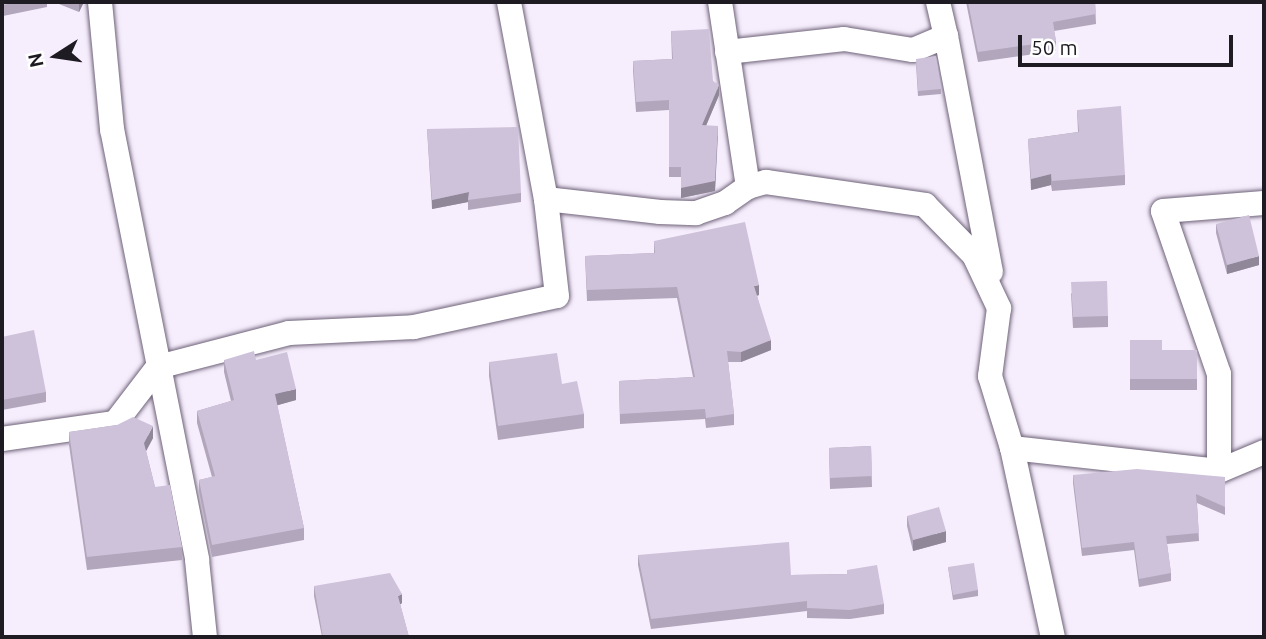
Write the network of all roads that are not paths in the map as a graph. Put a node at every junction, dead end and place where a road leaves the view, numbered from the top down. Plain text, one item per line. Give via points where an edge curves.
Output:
1 (100, 2) edge
2 (509, 2) edge
3 (720, 2) edge
4 (938, 2) edge
5 (947, 36) junction
6 (727, 52) junction
7 (748, 187) junction
8 (546, 199) junction
9 (1264, 203) edge
10 (999, 308) junction
11 (158, 367) junction
12 (2, 439) edge
13 (1012, 448) junction
14 (1264, 452) edge
15 (1219, 471) junction
16 (205, 637) edge
17 (1053, 637) edge

1 - 11 street via 113,129
2 - 8 street
3 - 6 street
4 - 5 street
5 - 6 street via 913,50 844,39
5 - 10 street
6 - 7 street
7 - 8 street via 725,203 696,213
7 - 10 street via 766,182 925,205 975,255
8 - 11 street via 557,296 414,327 289,333
9 - 15 street via 1163,211 1219,374
10 - 13 street via 990,376
11 - 12 street via 116,423
11 - 16 street via 197,560
13 - 15 street
13 - 17 street
14 - 15 street

